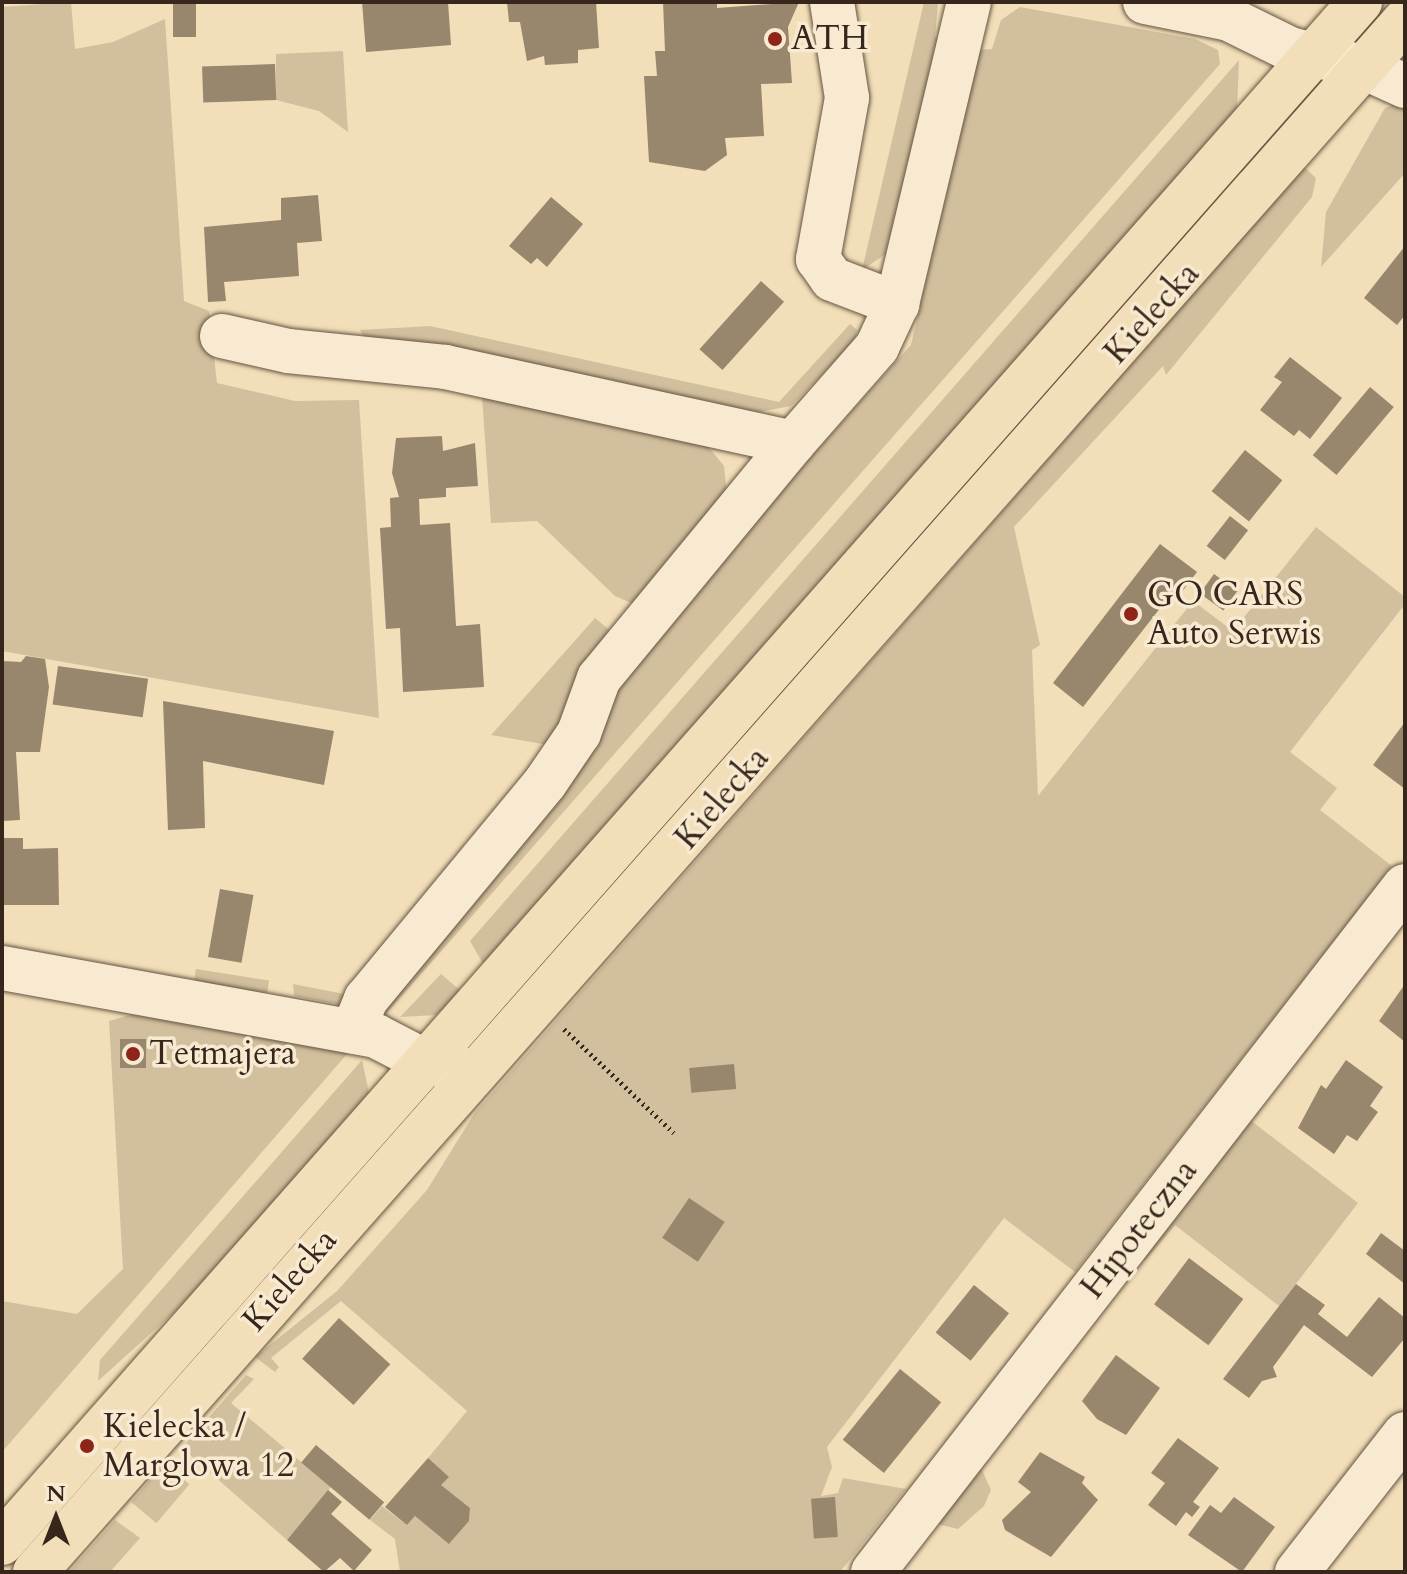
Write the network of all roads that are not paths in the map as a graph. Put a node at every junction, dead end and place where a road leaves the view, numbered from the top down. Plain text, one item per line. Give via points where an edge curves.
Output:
1 (832, 2) edge
2 (969, 2) edge
3 (1145, 2) edge
4 (1360, 2) edge
5 (1405, 20) edge
6 (1314, 57) junction
7 (1363, 67) junction
8 (1405, 86) edge
9 (897, 304) junction
10 (222, 336) dead end
11 (793, 443) junction
12 (1405, 886) edge
13 (2, 968) edge
14 (353, 1031) junction
15 (426, 1062) junction
16 (482, 1069) junction
17 (432, 1123) junction
18 (1405, 1434) edge
19 (2, 1543) edge
20 (35, 1572) edge
21 (873, 1572) edge
22 (1297, 1572) edge

1 - 9 street via 847,98 818,259 832,279
2 - 9 street
3 - 6 street via 1229,19
4 - 6 main road, Kielecka
5 - 7 main road, Kielecka
6 - 7 street
6 - 15 main road, Kielecka
7 - 8 street
7 - 16 main road, Kielecka
9 - 11 street via 877,347
10 - 11 street via 288,351 445,367
11 - 14 street via 599,678 579,733 545,783 366,999
12 - 21 street, Hipoteczna
13 - 14 street
14 - 15 street via 402,1046
15 - 16 street
15 - 17 street via 437,1088
15 - 19 main road, Kielecka
16 - 17 main road, Kielecka
17 - 20 main road, Kielecka
18 - 22 street

